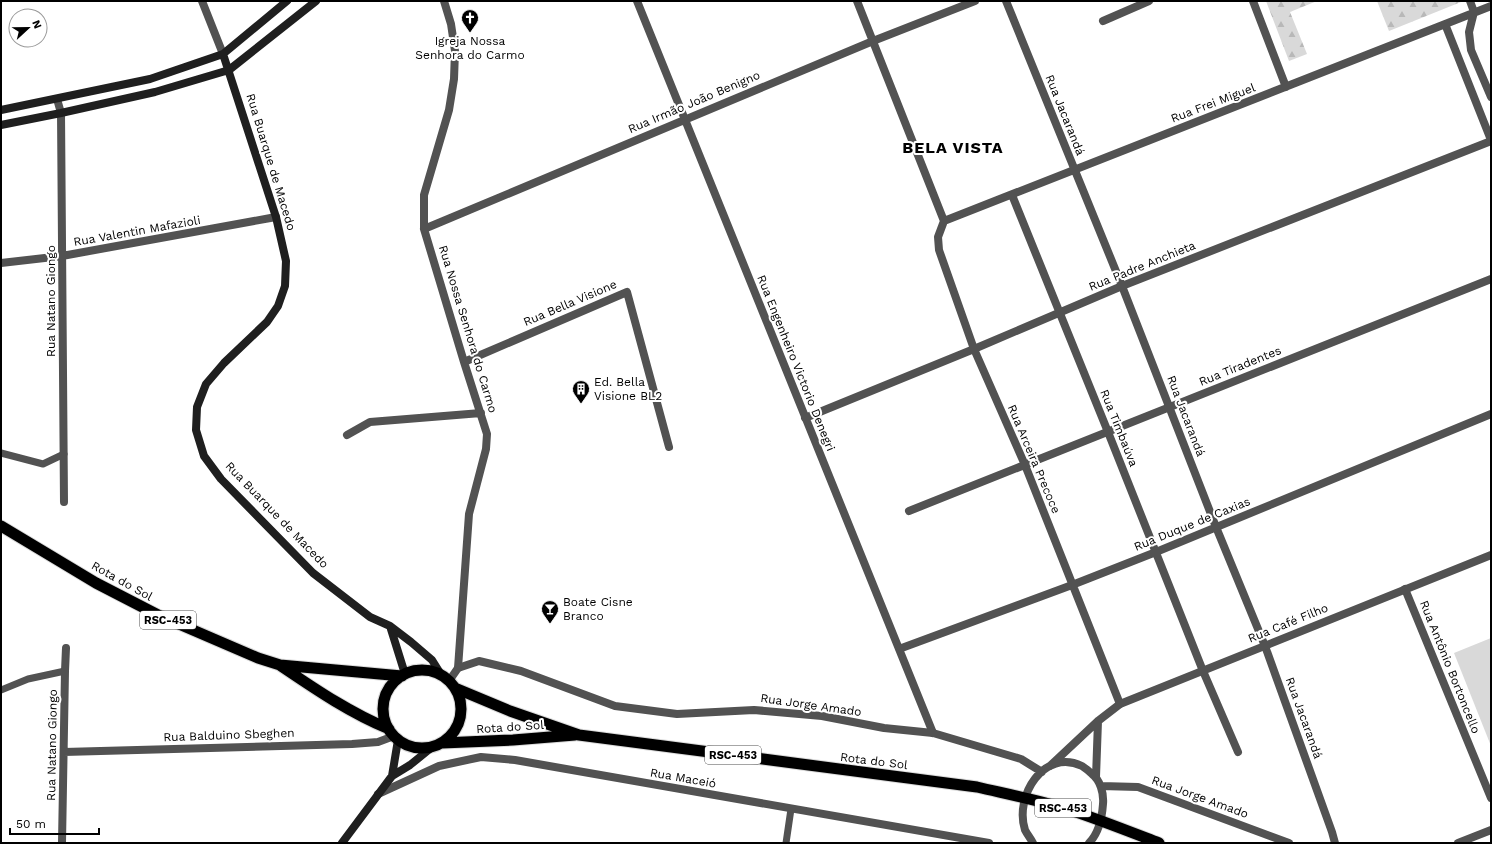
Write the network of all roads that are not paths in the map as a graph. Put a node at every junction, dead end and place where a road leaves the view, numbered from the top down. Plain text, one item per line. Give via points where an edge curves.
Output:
1 (202, 1) edge
2 (287, 1) edge
3 (316, 1) edge
4 (444, 1) edge
5 (637, 1) edge
6 (857, 1) edge
7 (975, 1) edge
8 (1006, 1) edge
9 (1149, 1) edge
10 (1253, 1) edge
11 (1470, 1) edge
12 (1491, 6) edge
13 (1474, 12) junction
14 (1103, 21) dead end
15 (1445, 24) junction
16 (873, 41) junction
17 (223, 54) junction
18 (229, 70) junction
19 (150, 79) junction
20 (1286, 88) junction
21 (155, 92) junction
22 (1491, 97) edge
23 (57, 99) junction
24 (1, 110) edge
25 (61, 113) junction
26 (684, 119) junction
27 (1, 124) edge
28 (1491, 141) edge
29 (1075, 170) junction
30 (1012, 195) junction
31 (276, 217) junction
32 (944, 222) junction
33 (424, 229) junction
34 (62, 256) junction
35 (1, 264) edge
36 (1491, 279) edge
37 (1122, 286) junction
38 (1059, 313) junction
39 (974, 349) junction
40 (464, 362) junction
41 (1169, 407) junction
42 (481, 413) junction
43 (1491, 414) edge
44 (805, 418) junction
45 (1108, 432) junction
46 (347, 435) dead end
47 (669, 447) dead end
48 (1, 453) edge
49 (64, 454) junction
50 (1025, 465) junction
51 (64, 502) dead end
52 (909, 511) dead end
53 (1, 526) edge
54 (1216, 527) junction
55 (1156, 552) junction
56 (1491, 555) edge
57 (1072, 585) junction
58 (1405, 589) junction
59 (390, 626) junction
60 (1265, 646) junction
61 (66, 648) dead end
62 (899, 649) junction
63 (280, 665) junction
64 (458, 668) junction
65 (65, 671) junction
66 (1203, 671) junction
67 (404, 675) junction
68 (449, 682) junction
69 (1, 690) edge
70 (1120, 704) junction
71 (1098, 721) junction
72 (933, 732) junction
73 (394, 735) junction
74 (579, 735) junction
75 (442, 743) junction
76 (431, 748) junction
77 (64, 752) junction
78 (1238, 752) dead end
79 (1050, 766) junction
80 (1042, 772) junction
81 (392, 776) junction
82 (1096, 777) junction
83 (1101, 786) junction
84 (378, 794) junction
85 (1024, 798) junction
86 (1491, 798) edge
87 (791, 809) junction
88 (1102, 821) junction
89 (1491, 830) edge
90 (1090, 842) edge
91 (62, 843) edge
92 (342, 843) edge
93 (786, 843) edge
94 (989, 843) edge
95 (1033, 843) edge
96 (1159, 843) edge
97 (1289, 843) edge
98 (1335, 843) edge
99 (1458, 843) edge

1 - 17 street
2 - 17 main road
3 - 18 main road
4 - 33 street, Rua Nossa Senhora do Carmo via 455,51 454,80 449,110 424,195
5 - 26 street, Rua Engenheiro Victorio Denegri
6 - 16 street
7 - 16 street, Rua Irmão João Benigno
8 - 29 street, Rua Jacarandá
9 - 14 street
10 - 20 street
11 - 13 street
12 - 13 street, Rua Frei Miguel
13 - 15 street, Rua Frei Miguel
13 - 22 street via 1469,32 1471,50
15 - 20 street, Rua Frei Miguel
15 - 28 street
16 - 26 street, Rua Irmão João Benigno
16 - 32 street
17 - 18 main road, Rua Buarque de Macedo
17 - 19 main road
18 - 21 main road
18 - 31 main road, Rua Buarque de Macedo
19 - 21 main road
19 - 23 main road
20 - 29 street, Rua Frei Miguel
21 - 25 main road
23 - 24 main road
23 - 25 street, Rua Natano Giongo
25 - 27 main road
25 - 34 street, Rua Natano Giongo
26 - 33 street, Rua Irmão João Benigno
26 - 44 street, Rua Engenheiro Victorio Denegri
28 - 37 street, Rua Padre Anchieta
29 - 30 street, Rua Frei Miguel
29 - 37 street, Rua Jacarandá
30 - 32 street, Rua Frei Miguel
30 - 38 street, Rua Timbaúva
31 - 34 street, Rua Valentin Mafazioli
31 - 59 main road, Rua Buarque de Macedo via 286,261 285,286 278,306 267,322 206,384 197,407 196,430 204,456 221,479 313,573 370,617
32 - 39 street, Rua Arceira Precoce via 938,237 939,250
33 - 40 street, Rua Nossa Senhora do Carmo
34 - 35 street, Rua Valentin Mafazioli
34 - 49 street, Rua Natano Giongo
36 - 41 street, Rua Tiradentes
37 - 38 street, Rua Padre Anchieta
37 - 41 street, Rua Jacarandá
38 - 39 street, Rua Padre Anchieta
38 - 45 street, Rua Timbaúva
39 - 44 street, Rua Padre Anchieta
39 - 50 street, Rua Arceira Precoce
40 - 42 street, Rua Nossa Senhora do Carmo
40 - 47 street, Rua Bella Visione via 627,292
41 - 45 street, Rua Tiradentes
41 - 54 street, Rua Jacarandá
42 - 46 street via 370,422
42 - 64 street, Rua Nossa Senhora do Carmo via 487,434 486,449 469,514
43 - 54 street, Rua Duque de Caxias
44 - 62 street, Rua Engenheiro Victorio Denegri
45 - 50 street, Rua Tiradentes
45 - 55 street, Rua Timbaúva
48 - 49 lane via 43,464
49 - 51 street, Rua Natano Giongo
50 - 52 street, Rua Tiradentes
50 - 57 street, Rua Arceira Precoce
53 - 63 highway, Rota do Sol / RSC-453 via 96,583 158,615
54 - 55 street, Rua Duque de Caxias
54 - 60 street, Rua Jacarandá
55 - 57 street, Rua Duque de Caxias
55 - 66 street, Rua Timbaúva
56 - 58 street, Rua Café Filho
57 - 62 street, Rua Duque de Caxias
57 - 70 street, Rua Arceira Precoce
58 - 60 street, Rua Café Filho
58 - 86 street, Rua Antônio Bortoncello
59 - 67 main road
59 - 68 main road, Rua Buarque de Macedo via 432,660
60 - 66 street, Rua Café Filho
60 - 98 street, Rua Jacarandá
61 - 65 street, Rua Natano Giongo
62 - 72 street, Rua Engenheiro Victorio Denegri
63 - 67 highway, Rota do Sol / RSC-453
63 - 73 highway, Rota do Sol / RSC-453
64 - 68 street
64 - 72 street, Rua Jorge Amado via 479,662 521,671 615,706 677,714 754,710 822,716 884,728
65 - 69 lane via 28,679
65 - 77 street, Rua Natano Giongo
66 - 70 street, Rua Café Filho
66 - 78 street, Rua Timbaúva
67 - 68 highway, RSC-453 via 428,671
67 - 73 highway, Rua Buarque de Macedo via 391,686 385,700 384,714
68 - 74 highway, Rota do Sol / RSC-453 via 510,711
68 - 75 highway, Rua Buarque de Macedo / RSC-453 via 460,699 460,721 453,734
70 - 71 street, Rua Café Filho
71 - 79 street, Rua Café Filho
71 - 82 street
72 - 80 street, Rua Jorge Amado via 1021,759
73 - 76 highway, Rua Buarque de Macedo / RSC-453 via 408,746
73 - 77 street, Rua Balduino Sbeghen via 378,742 352,744
73 - 81 main road, Rua Buarque de Macedo
74 - 75 highway, Rota do Sol / RSC-453
74 - 85 highway, Rota do Sol / RSC-453 via 978,787
75 - 76 highway, Rua Buarque de Macedo / RSC-453
76 - 81 main road, Rua Buarque de Macedo
77 - 91 street, Rua Natano Giongo
79 - 80 street, Rua Café Filho
79 - 82 street via 1072,763 1082,766
80 - 85 street, Rua Café Filho via 1031,783
81 - 84 main road, Rua Buarque de Macedo
82 - 83 street
83 - 88 street via 1104,800
83 - 97 street, Rua Jorge Amado via 1138,787
84 - 87 street, Rua Maceió via 439,766 480,757 514,760
84 - 92 main road, Rua Buarque de Macedo
85 - 88 highway, Rota do Sol / RSC-453
85 - 95 street via 1022,814 1025,831
87 - 93 lane
87 - 94 street, Rua Maceió
88 - 90 street
88 - 96 highway, Rota do Sol / RSC-453
89 - 99 street

